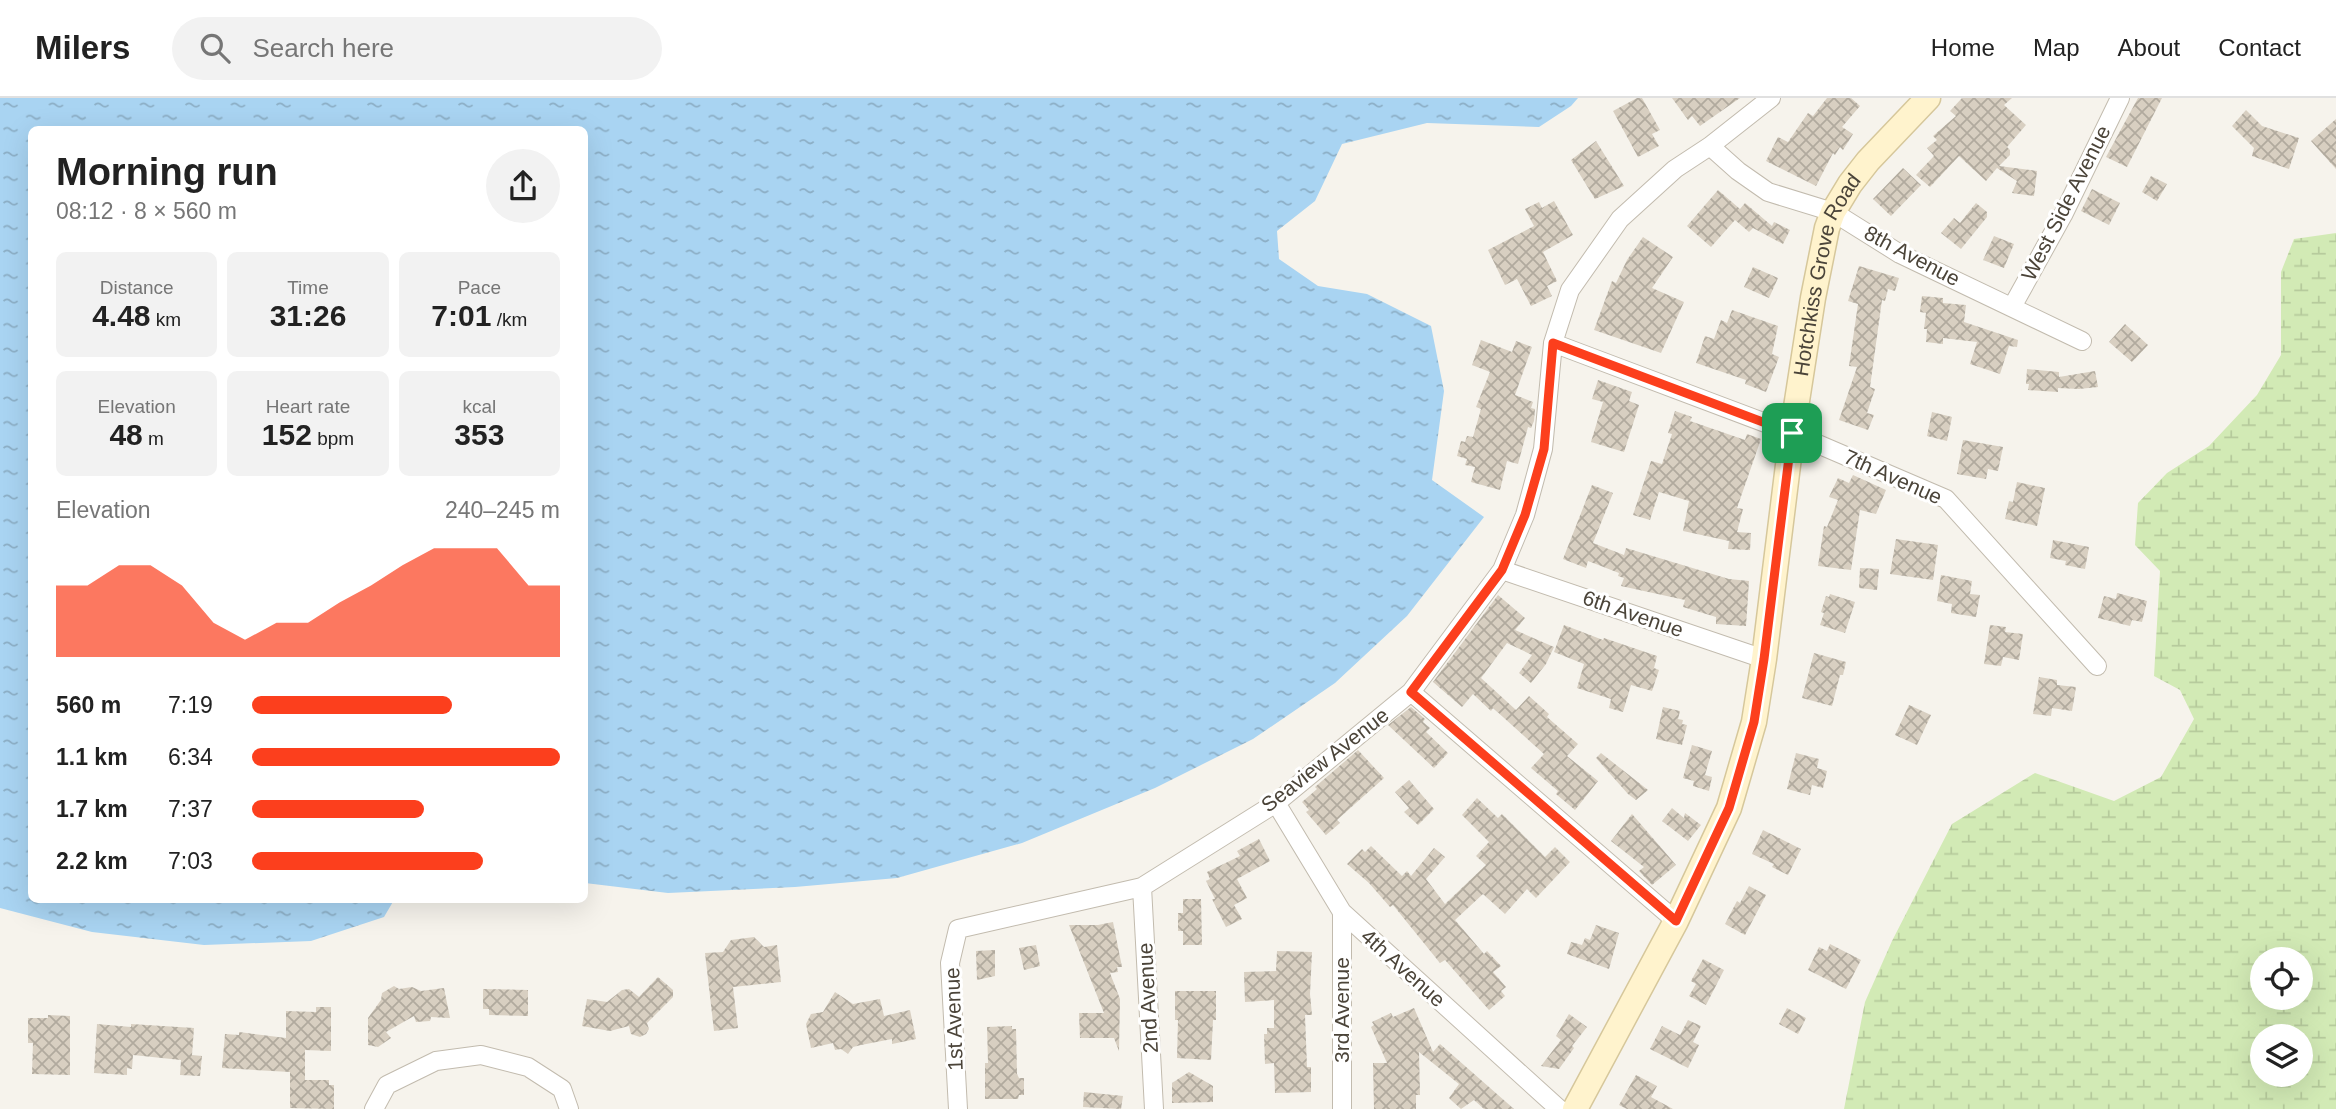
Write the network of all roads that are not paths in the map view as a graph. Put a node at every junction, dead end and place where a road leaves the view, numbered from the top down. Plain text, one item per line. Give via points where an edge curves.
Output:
1 (1771, 98) edge
2 (1928, 98) edge
3 (2119, 98) edge
4 (1710, 146) junction
5 (1833, 212) junction
6 (2011, 307) junction
7 (2082, 341) dead end
8 (1553, 343) junction
9 (1792, 433) junction
10 (1502, 570) junction
11 (1764, 659) junction
12 (2097, 666) dead end
13 (1411, 692) junction
14 (1276, 803) junction
15 (1142, 887) junction
16 (1342, 912) junction
17 (1676, 921) junction
18 (958, 929) joint
19 (374, 1109) edge
20 (569, 1109) edge
21 (958, 1109) edge
22 (1154, 1109) edge
23 (1342, 1109) edge
24 (1559, 1109) edge
25 (1575, 1109) edge

1 - 4 street, Seaview Avenue
2 - 5 main road, Hotchkiss Grove Road via 1868,161
3 - 6 street, West Side Avenue via 2063,215
4 - 5 street, 8th Avenue via 1768,191
4 - 8 street, Seaview Avenue via 1675,169 1620,219 1570,290
5 - 6 street, 8th Avenue via 1900,254
5 - 9 main road, Hotchkiss Grove Road via 1813,298
6 - 7 street, 8th Avenue
8 - 9 street, 7th Avenue
8 - 10 street, Seaview Avenue via 1544,449 1525,515
9 - 11 main road, Hotchkiss Grove Road
9 - 12 street, 7th Avenue via 1947,499
10 - 11 street, 6th Avenue
10 - 13 street, Seaview Avenue
11 - 17 main road, Hotchkiss Grove Road via 1754,722 1729,808
13 - 14 street, Seaview Avenue
13 - 17 street
14 - 15 street, Seaview Avenue
14 - 16 street, 4th Avenue
15 - 18 street, Seaview Avenue
15 - 22 street, 2nd Avenue
16 - 23 street, 3rd Avenue
16 - 24 street, 4th Avenue
17 - 25 main road, Hotchkiss Grove Road
18 - 21 street, 1st Avenue via 950,963
19 - 20 street via 387,1085 436,1061 481,1055 528,1067 562,1088

